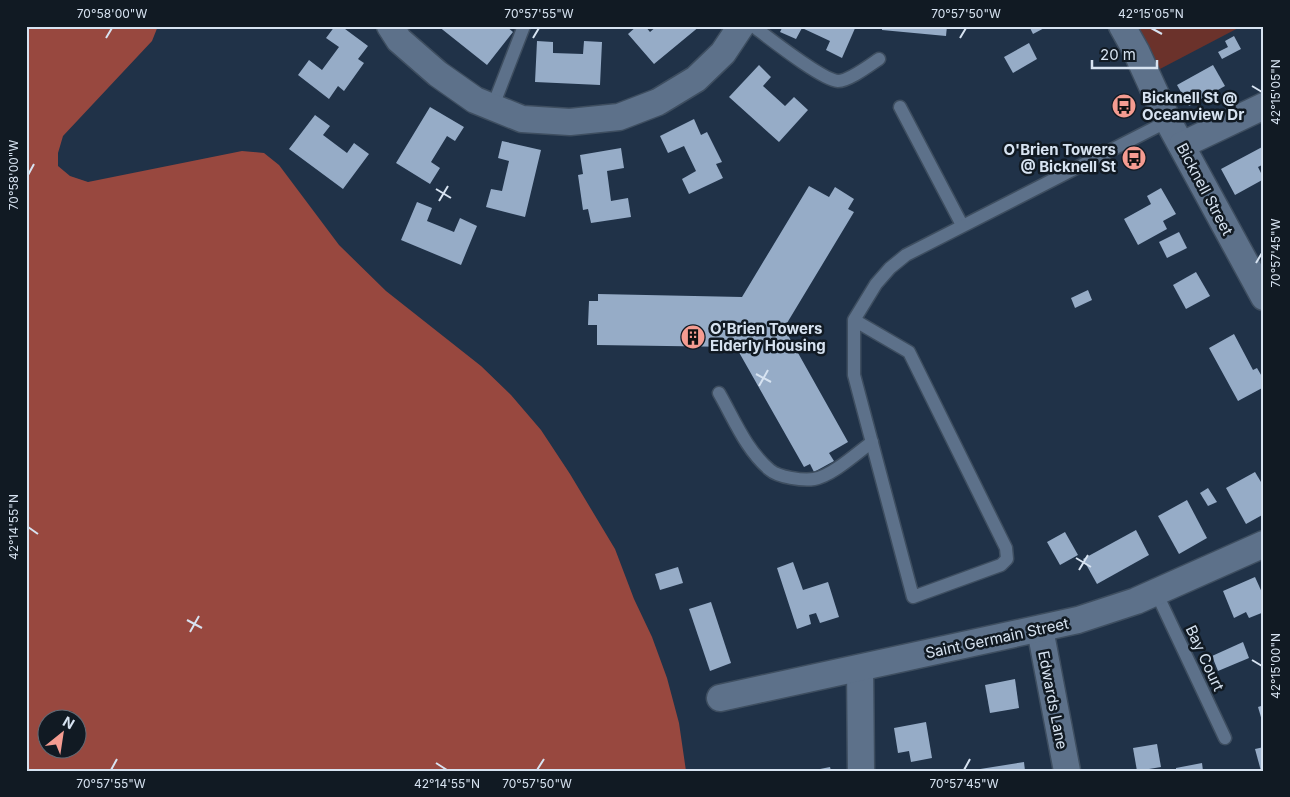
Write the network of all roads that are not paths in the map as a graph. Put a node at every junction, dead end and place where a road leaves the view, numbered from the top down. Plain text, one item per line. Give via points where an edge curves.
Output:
1 (390, 26) edge
2 (524, 26) edge
3 (741, 26) edge
4 (753, 26) edge
5 (1122, 26) edge
6 (879, 59) dead end
7 (493, 106) junction
8 (1264, 106) edge
9 (900, 107) dead end
10 (1168, 120) junction
11 (1182, 145) junction
12 (962, 225) junction
13 (1264, 296) edge
14 (854, 320) junction
15 (719, 393) dead end
16 (872, 442) junction
17 (1264, 544) edge
18 (1156, 592) junction
19 (1040, 629) junction
20 (860, 668) junction
21 (720, 698) dead end
22 (1225, 738) dead end
23 (861, 771) edge
24 (1067, 771) edge

1 - 7 street via 399,40 438,74 475,100
2 - 7 lane
3 - 7 street via 723,53 696,79 658,102 619,117 570,122 522,119
4 - 6 lane via 820,73 839,81
5 - 10 street, Bicknell Street
8 - 11 street
9 - 12 lane
10 - 11 street, Bicknell Street
10 - 12 lane
11 - 13 street, Bicknell Street
12 - 14 lane via 906,255 890,268
14 - 16 lane via 854,375
14 - 16 lane via 909,352 1006,548 1007,558 1001,565 913,597
15 - 16 lane via 748,445 771,471 794,479 815,479 840,466
17 - 18 street, Saint Germain Street
18 - 19 street, Saint Germain Street via 1106,612
18 - 22 lane, Bay Court
19 - 20 street, Saint Germain Street
19 - 24 street, Edwards Lane
20 - 21 street, Saint Germain Street
20 - 23 street

